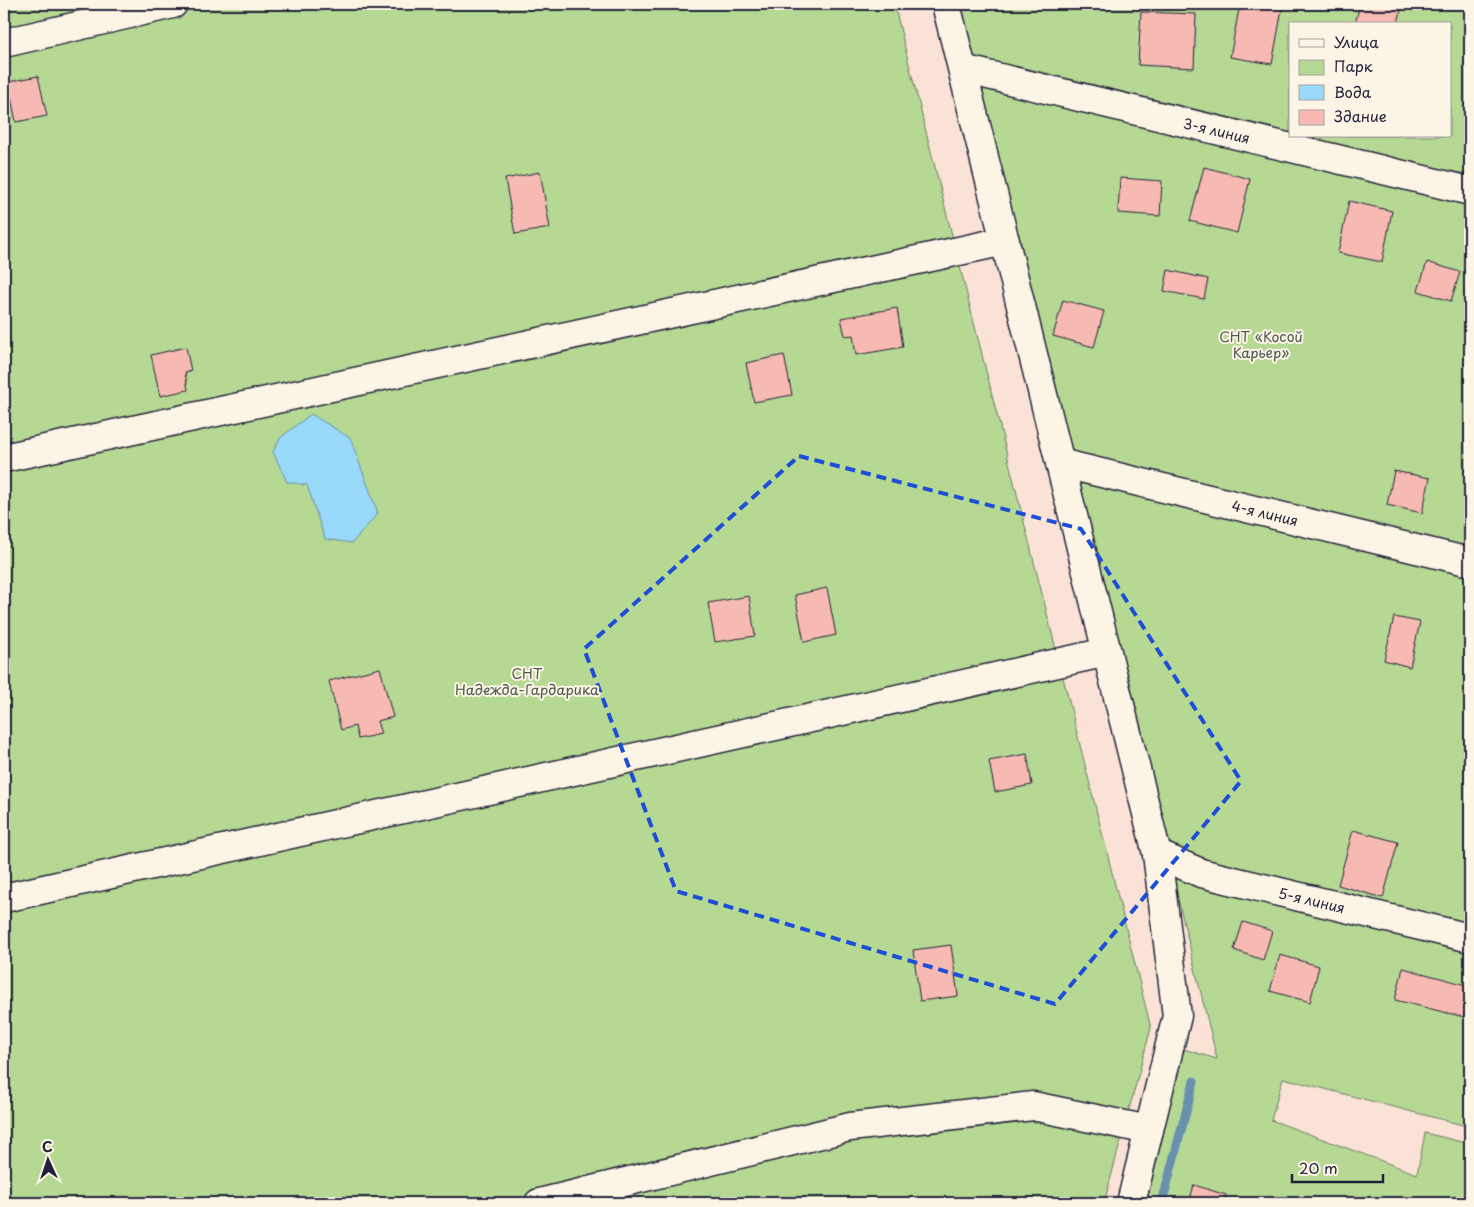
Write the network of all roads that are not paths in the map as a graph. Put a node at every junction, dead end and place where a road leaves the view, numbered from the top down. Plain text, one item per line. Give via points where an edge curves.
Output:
1 (173, 4) edge
2 (946, 4) edge
3 (4, 42) edge
4 (963, 69) junction
5 (1470, 191) edge
6 (1005, 241) junction
7 (4, 458) edge
8 (1060, 463) junction
9 (1470, 562) edge
10 (1107, 652) junction
11 (1158, 854) junction
12 (4, 898) edge
13 (1470, 938) edge
14 (1149, 1130) junction
15 (539, 1203) edge
16 (1131, 1203) edge

1 - 3 street
2 - 4 street
4 - 5 street, 3-я линия
4 - 6 street
6 - 7 street
6 - 8 street
8 - 9 street, 4-я линия
8 - 10 street
10 - 11 street
10 - 12 street
11 - 13 street, 5-я линия via 1201,873
11 - 14 street via 1177,1016
14 - 15 street via 1033,1106 859,1126
14 - 16 street

